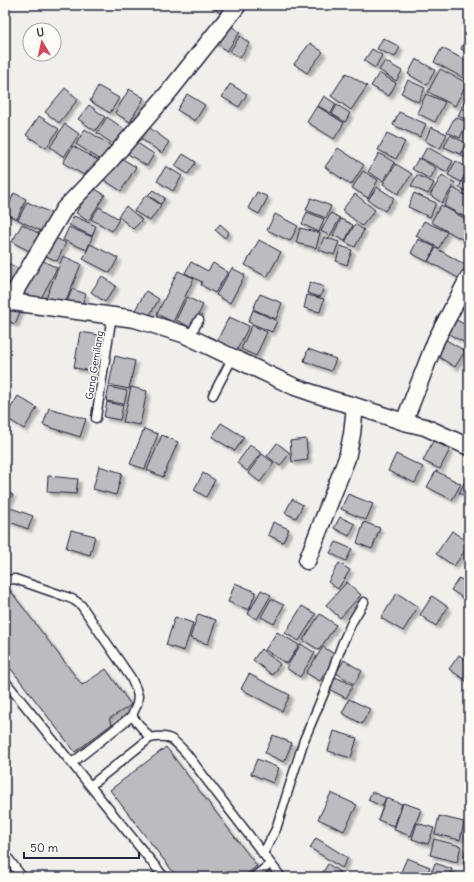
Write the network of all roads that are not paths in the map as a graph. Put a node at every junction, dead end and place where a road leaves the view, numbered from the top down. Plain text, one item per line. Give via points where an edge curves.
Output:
1 (238, 5) edge
2 (469, 277) edge
3 (8, 301) edge
4 (112, 316) junction
5 (199, 320) dead end
6 (189, 336) junction
7 (233, 357) junction
8 (213, 395) dead end
9 (355, 406) junction
10 (96, 418) dead end
11 (404, 422) junction
12 (469, 447) edge
13 (307, 561) dead end
14 (5, 580) edge
15 (364, 602) dead end
16 (5, 681) edge
17 (132, 716) junction
18 (150, 738) junction
19 (72, 763) junction
20 (90, 786) junction
21 (5, 854) edge
22 (263, 854) junction
23 (270, 864) junction
24 (22, 877) edge
25 (164, 877) edge
26 (254, 877) edge
27 (281, 877) edge

1 - 3 street via 168,93 109,162 64,209
2 - 11 street via 436,340
3 - 4 street
4 - 6 street via 135,319
4 - 10 lane, Gang Gemilang
5 - 6 lane
6 - 7 street
7 - 8 lane
7 - 9 street via 301,389
9 - 11 street
9 - 13 street via 347,458
11 - 12 street via 425,427
14 - 17 lane via 15,580 67,597 81,605 136,688 137,704
15 - 22 lane via 346,636 304,740 276,829
16 - 19 lane
17 - 18 lane
17 - 19 lane
18 - 20 lane
18 - 22 lane via 168,737 186,753
19 - 20 lane
20 - 25 lane
21 - 24 lane
22 - 23 lane
23 - 26 lane
23 - 27 lane

